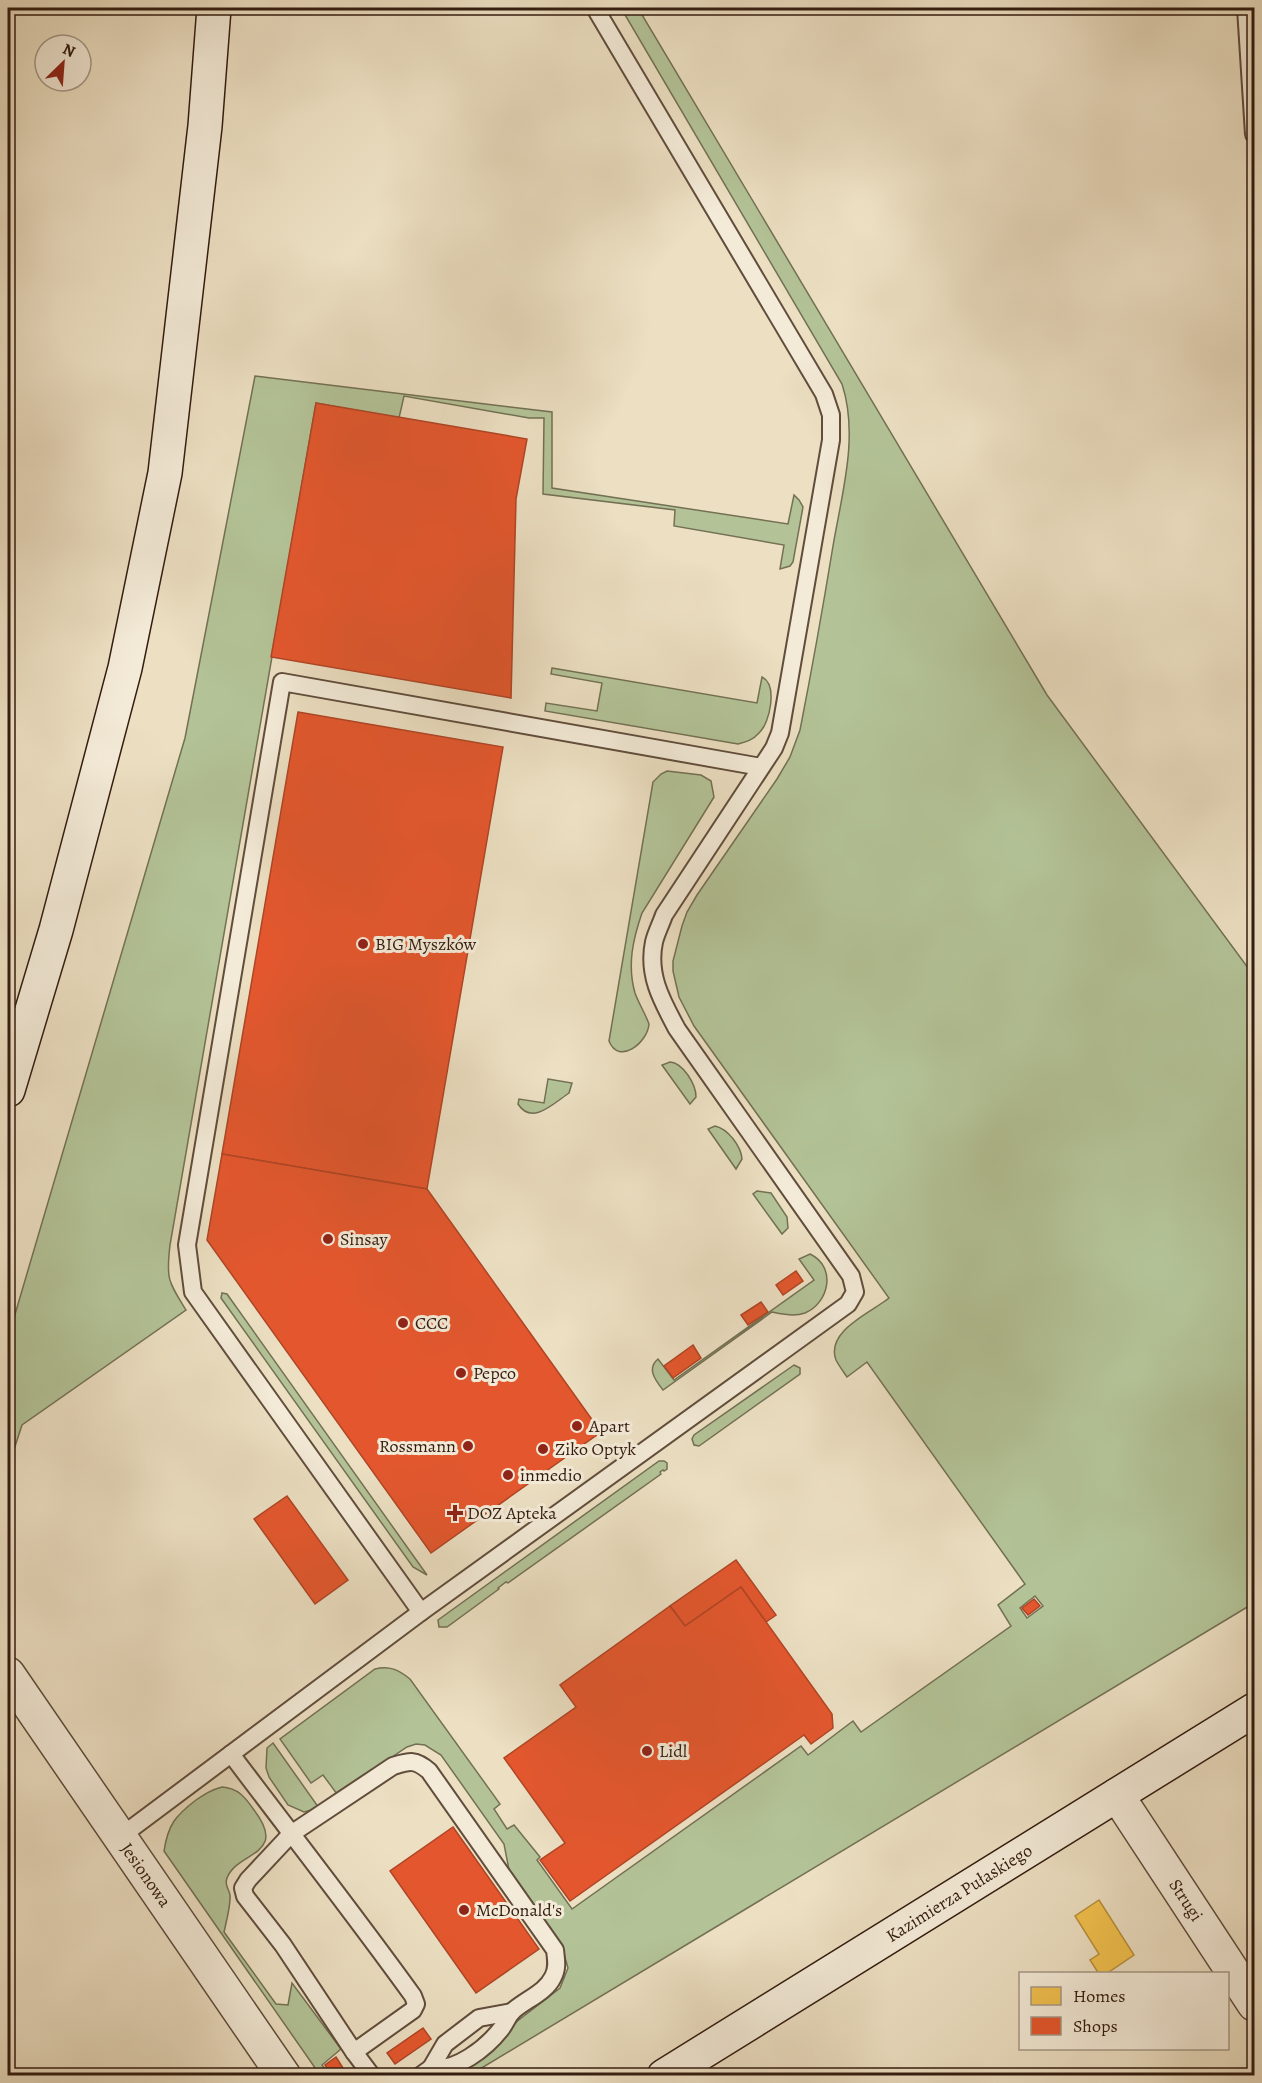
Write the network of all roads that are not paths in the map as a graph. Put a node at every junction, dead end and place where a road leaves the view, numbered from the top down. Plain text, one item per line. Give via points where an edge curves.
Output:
1 (214, 8) edge
2 (595, 8) edge
3 (1246, 8) edge
4 (1254, 134) edge
5 (761, 767) junction
6 (8, 1090) edge
7 (421, 1612) junction
8 (8, 1674) edge
9 (1254, 1710) edge
10 (231, 1754) junction
11 (1118, 1795) junction
12 (291, 1834) junction
13 (120, 1837) junction
14 (1254, 2004) edge
15 (512, 2012) junction
16 (354, 2052) junction
17 (425, 2072) edge
18 (284, 2076) edge
19 (372, 2076) edge
20 (664, 2076) edge

1 - 6 main road via 204,138 165,473 125,668 56,930
2 - 5 lane via 824,394 831,415 831,440 780,733
3 - 4 lane
5 - 7 lane via 664,915 654,942 652,973 677,1029 851,1276 855,1292 848,1304
5 - 7 lane via 282,682 187,1245 193,1292
7 - 10 lane
8 - 13 main road, Jesionowa
9 - 11 main road, Kazimierza Pułaskiego
10 - 12 lane
10 - 13 lane
11 - 14 main road, Strugi
11 - 20 main road, Kazimierza Pułaskiego
12 - 15 lane via 393,1766 409,1761 420,1763 555,1950 553,1979
12 - 16 lane via 248,1880 243,1888 245,1896 283,1945
12 - 16 lane via 368,1933 416,2004
13 - 18 main road, Jesionowa
15 - 17 lane via 493,2038 458,2065
15 - 17 lane via 479,2018 445,2044
16 - 19 lane

